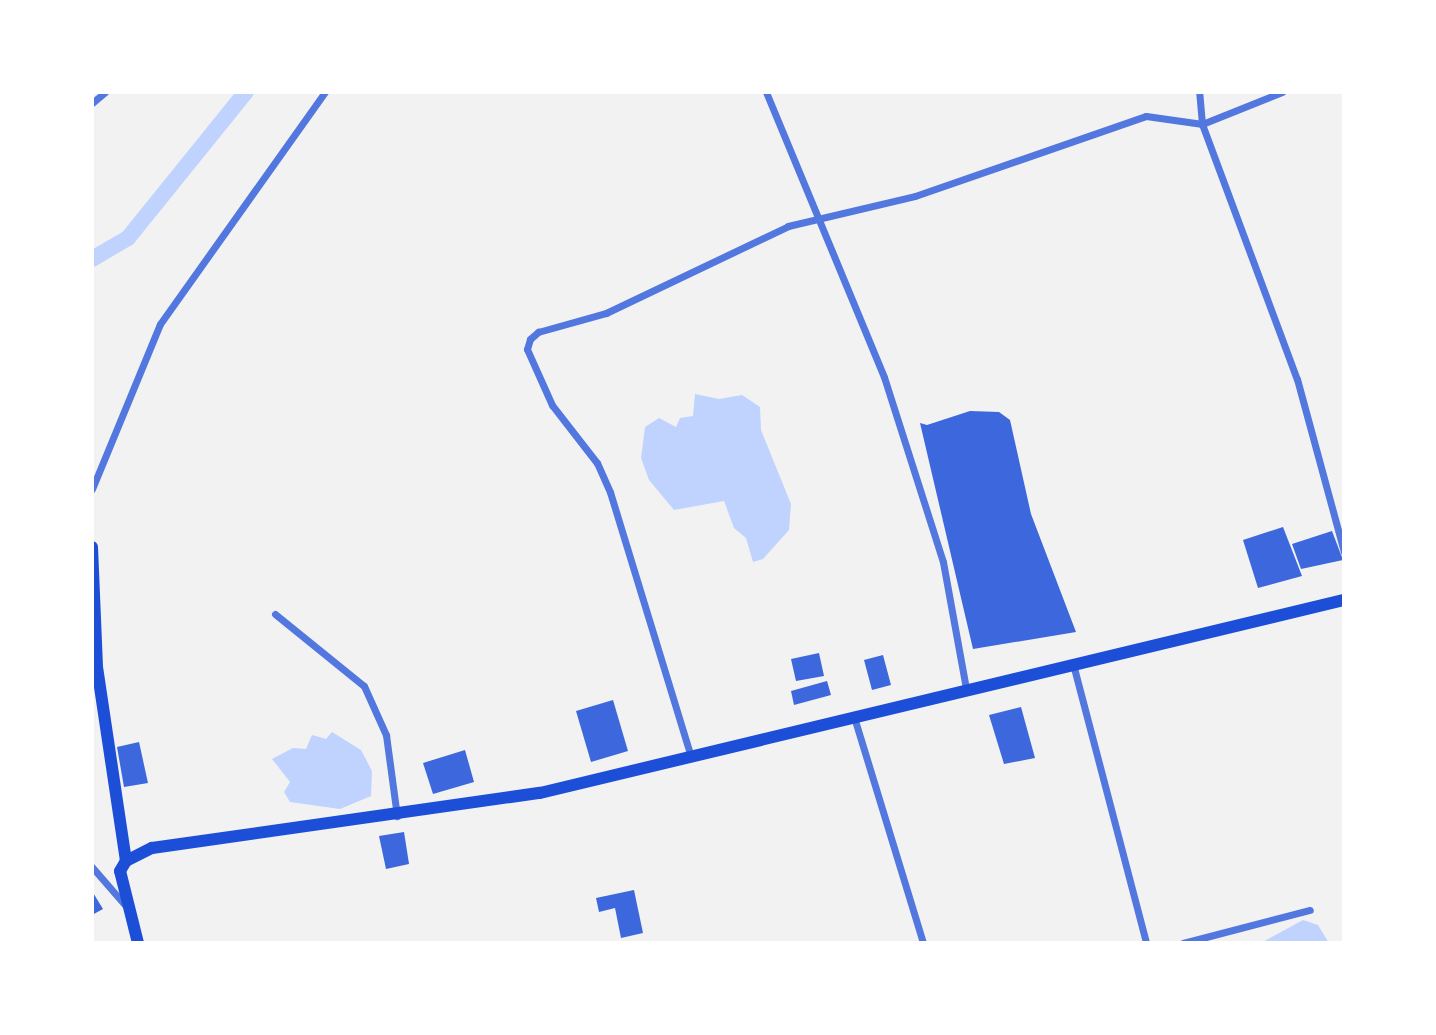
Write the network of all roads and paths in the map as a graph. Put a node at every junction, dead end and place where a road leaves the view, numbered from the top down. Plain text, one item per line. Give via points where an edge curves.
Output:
1 (105, 92) edge
2 (325, 92) edge
3 (766, 92) edge
4 (1199, 92) edge
5 (1282, 92) edge
6 (92, 103) edge
7 (1202, 124) junction
8 (822, 221) junction
9 (92, 489) edge
10 (92, 547) edge
11 (1344, 552) edge
12 (1344, 600) edge
13 (275, 614) dead end
14 (94, 659) edge
15 (1073, 664) junction
16 (966, 689) junction
17 (854, 717) junction
18 (691, 757) junction
19 (397, 817) junction
20 (126, 861) junction
21 (92, 867) edge
22 (127, 906) junction
23 (1310, 910) dead end
24 (138, 943) edge
25 (923, 943) edge
26 (1146, 943) edge
27 (1183, 943) edge

1 - 6 street
2 - 9 street via 160,324
3 - 8 street
4 - 7 street
5 - 7 street
7 - 8 street via 1146,116 915,196
7 - 11 street via 1297,379
8 - 16 street via 884,377 934,529
8 - 18 street via 788,226 606,313 538,332 527,349 552,405 597,463 610,492
10 - 14 highway
12 - 15 highway
13 - 19 street via 364,686 386,735
14 - 20 highway
15 - 16 highway
15 - 26 street
16 - 17 highway
17 - 18 highway
17 - 25 street
18 - 19 highway via 540,793
19 - 20 highway via 164,846
20 - 22 highway via 120,881
21 - 22 street
22 - 24 highway
23 - 27 street

